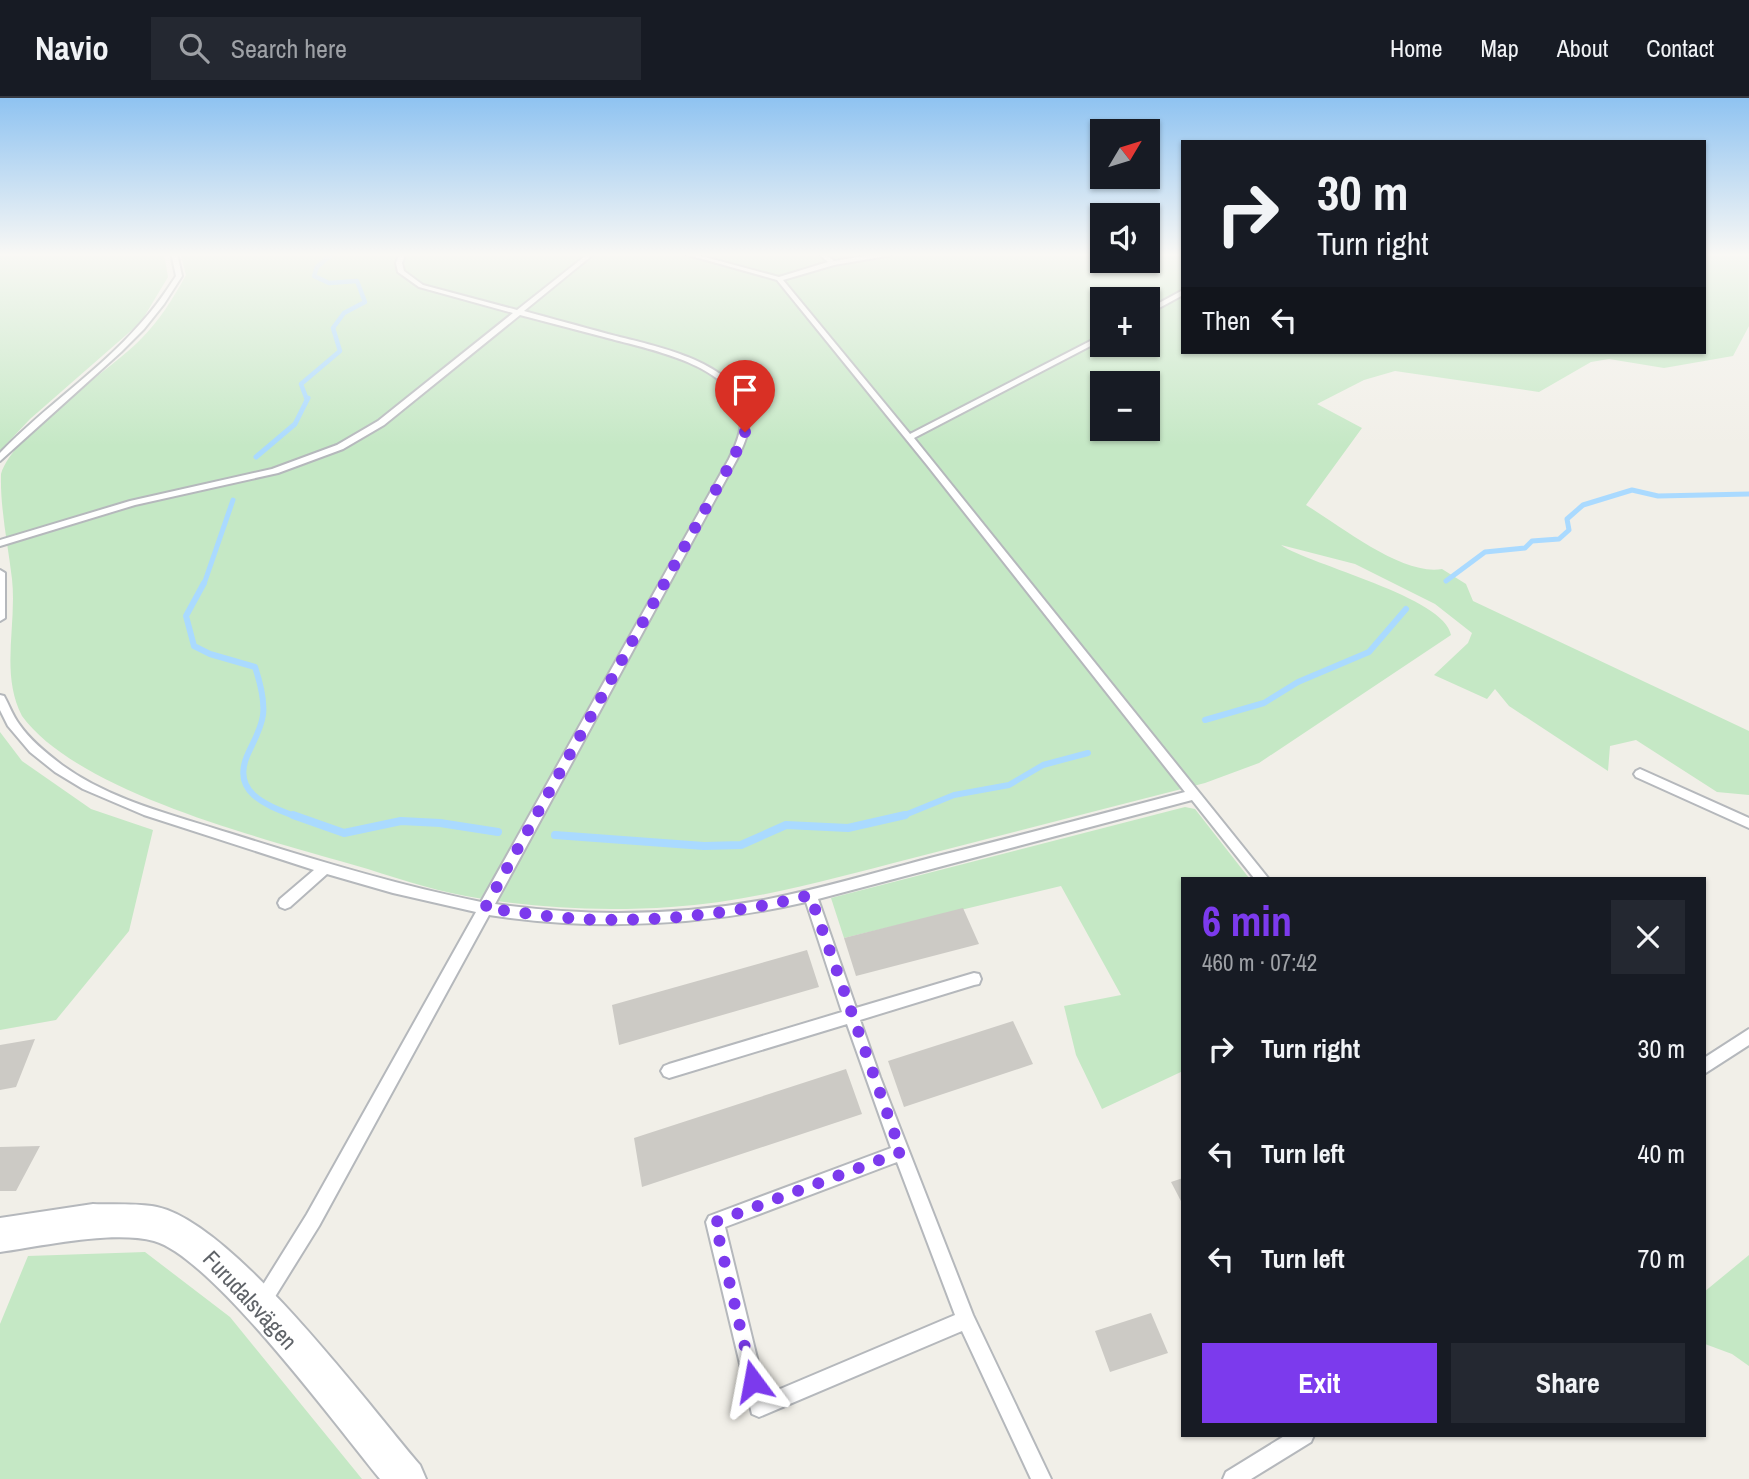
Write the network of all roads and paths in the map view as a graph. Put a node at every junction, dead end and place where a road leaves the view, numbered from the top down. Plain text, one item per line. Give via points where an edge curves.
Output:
1 (152, 317) edge
2 (511, 317) edge
3 (538, 317) edge
4 (810, 317) edge
5 (1090, 343) edge
6 (908, 438) junction
7 (0, 458) edge
8 (0, 543) edge
9 (0, 573) edge
10 (0, 618) edge
11 (0, 699) edge
12 (1640, 774) dead end
13 (1192, 794) junction
14 (1749, 823) edge
15 (325, 868) junction
16 (1260, 877) edge
17 (810, 895) junction
18 (285, 903) dead end
19 (485, 908) junction
20 (974, 979) dead end
21 (851, 1015) junction
22 (1749, 1036) edge
23 (1706, 1066) edge
24 (669, 1071) dead end
25 (901, 1152) junction
26 (0, 1235) edge
27 (260, 1305) junction
28 (966, 1320) junction
29 (1301, 1437) edge
30 (406, 1479) edge
31 (1041, 1479) edge
32 (1233, 1479) edge

1 - 7 lane
2 - 8 lane via 381,423 332,451 260,475 123,506
3 - 19 lane via 695,363 733,391 745,427 733,459
4 - 6 lane
5 - 6 lane
6 - 13 lane
9 - 10 lane
11 - 15 lane via 8,722 39,754 97,792
12 - 14 lane
13 - 16 lane
13 - 17 lane
15 - 18 lane
15 - 19 lane
17 - 19 lane via 668,917 582,919
17 - 21 lane
19 - 27 lane via 313,1220
20 - 21 lane
21 - 24 lane
21 - 25 lane
22 - 23 lane
25 - 28 lane
25 - 28 lane via 715,1222 759,1407
26 - 27 street, Furudalsvägen via 93,1221 157,1224 198,1246
27 - 30 street, Furudalsvägen
28 - 31 lane
29 - 32 lane

